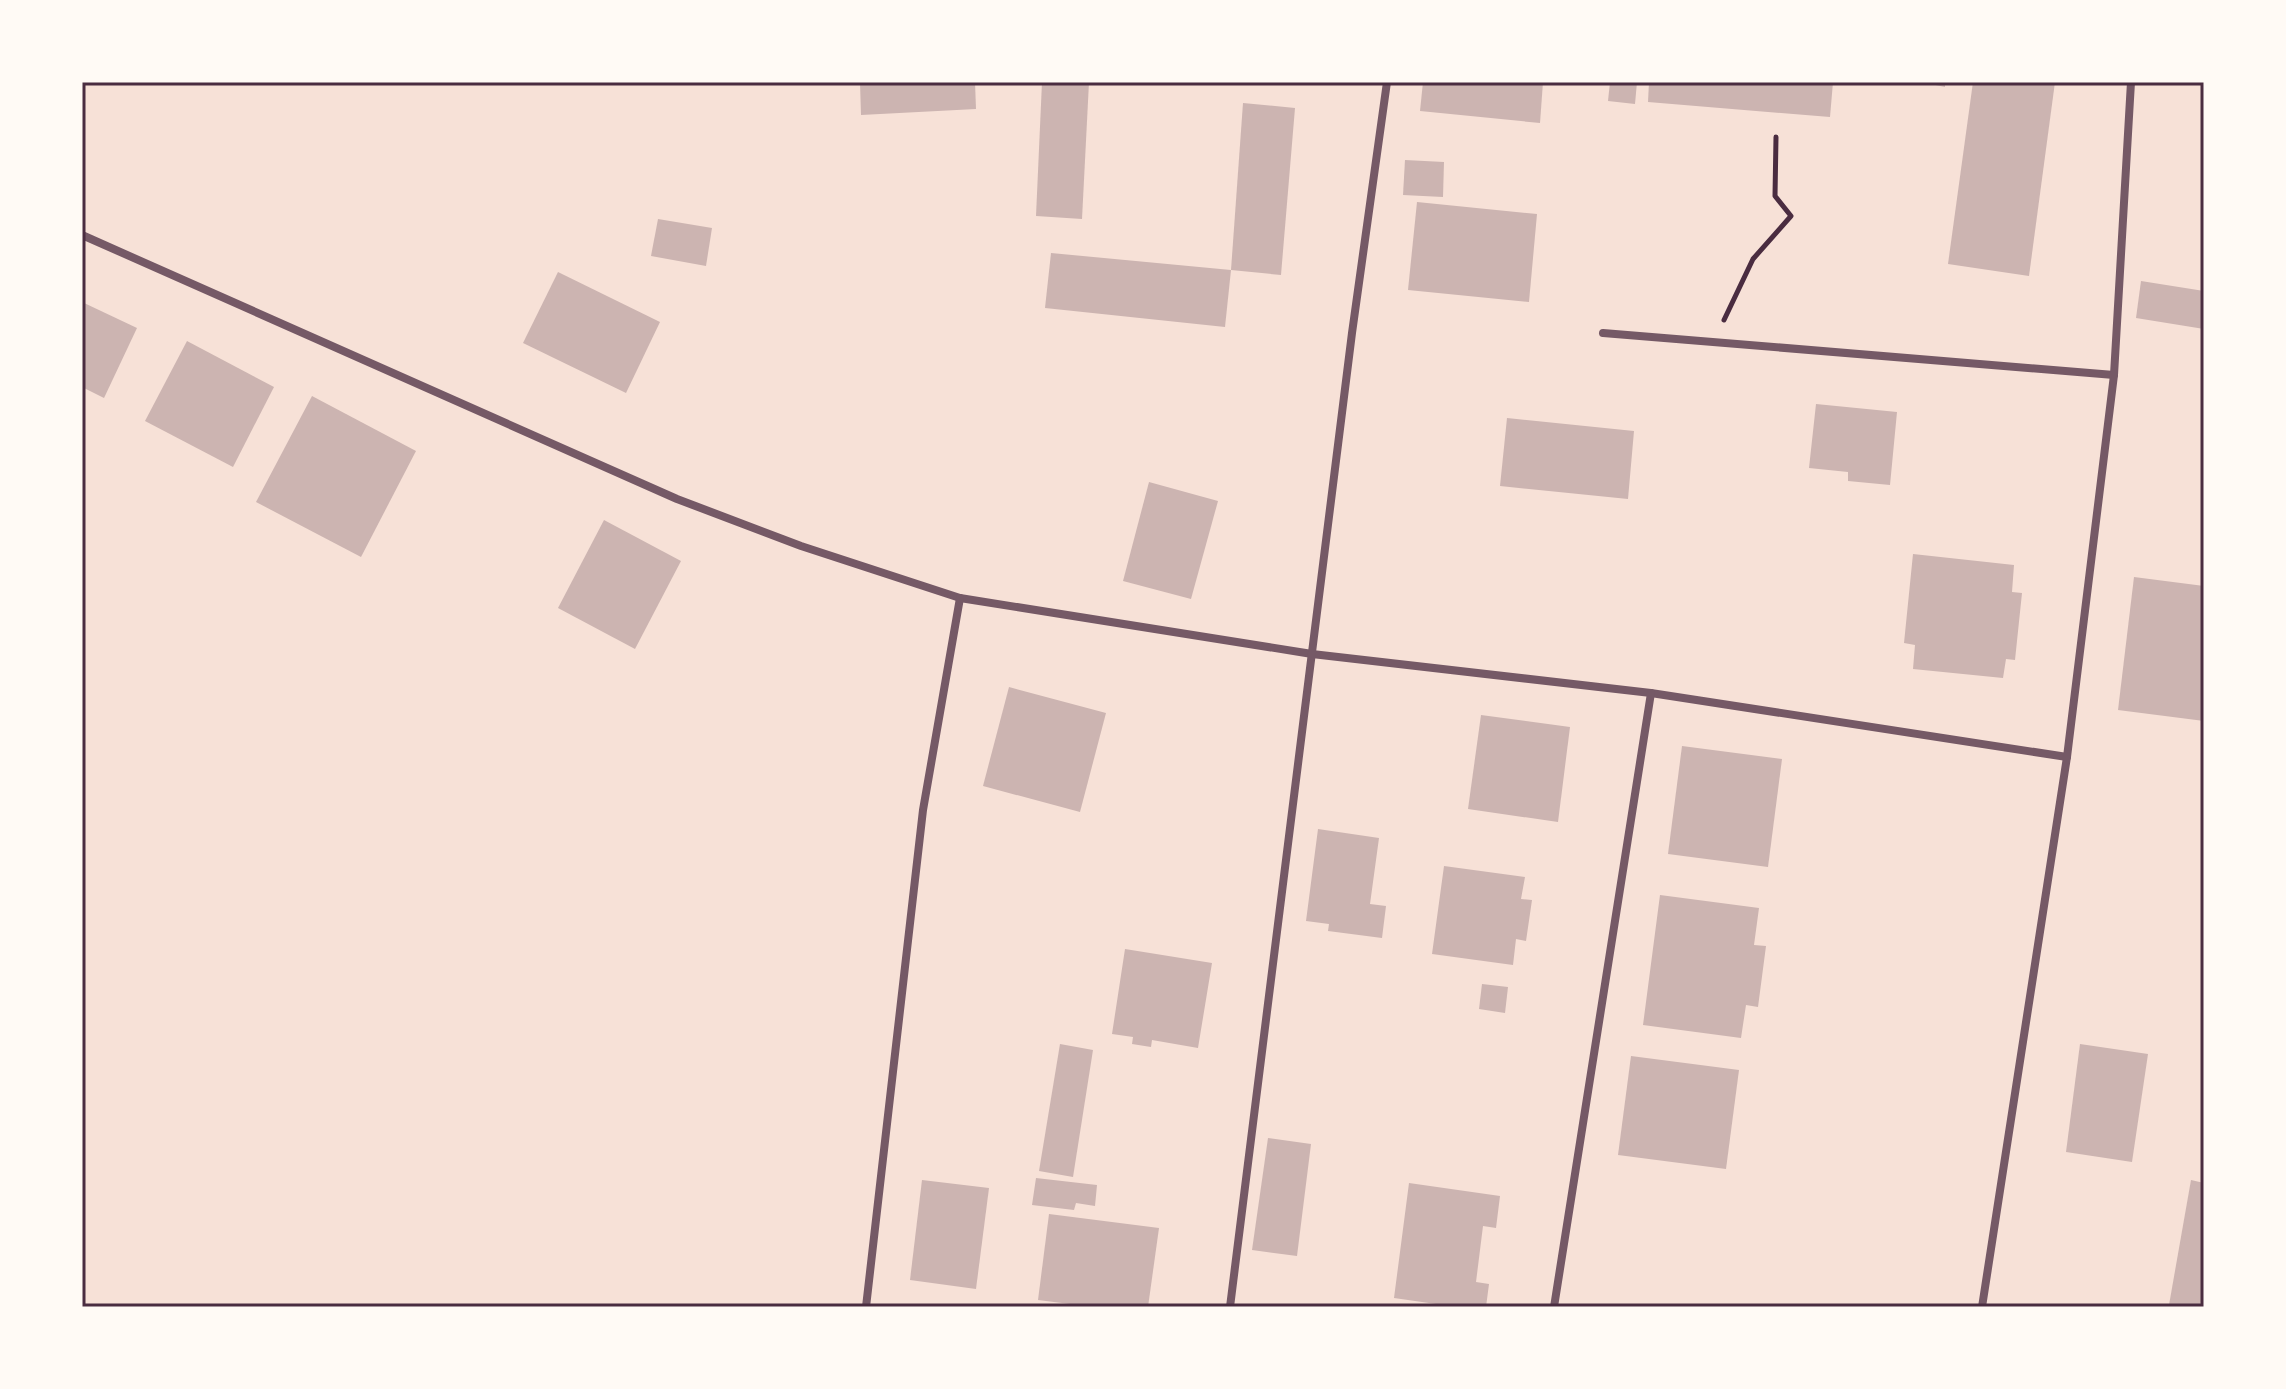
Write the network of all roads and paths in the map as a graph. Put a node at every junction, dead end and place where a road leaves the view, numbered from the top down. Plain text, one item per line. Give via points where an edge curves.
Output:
1 (1387, 82) edge
2 (2131, 82) edge
3 (1776, 137) dead end
4 (82, 235) edge
5 (1603, 333) dead end
6 (1716, 344) junction
7 (2114, 375) junction
8 (960, 598) junction
9 (1312, 654) junction
10 (1651, 693) junction
11 (2067, 757) junction
12 (866, 1307) edge
13 (1230, 1307) edge
14 (1554, 1307) edge
15 (1982, 1307) edge

1 - 9 street
2 - 7 street
3 - 6 path via 1775,196 1791,216 1753,259
4 - 8 street via 677,499
5 - 6 street
6 - 7 street
7 - 11 street
8 - 9 street
8 - 12 street via 923,810
9 - 10 street
9 - 13 street
10 - 11 street
10 - 14 street
11 - 15 street

